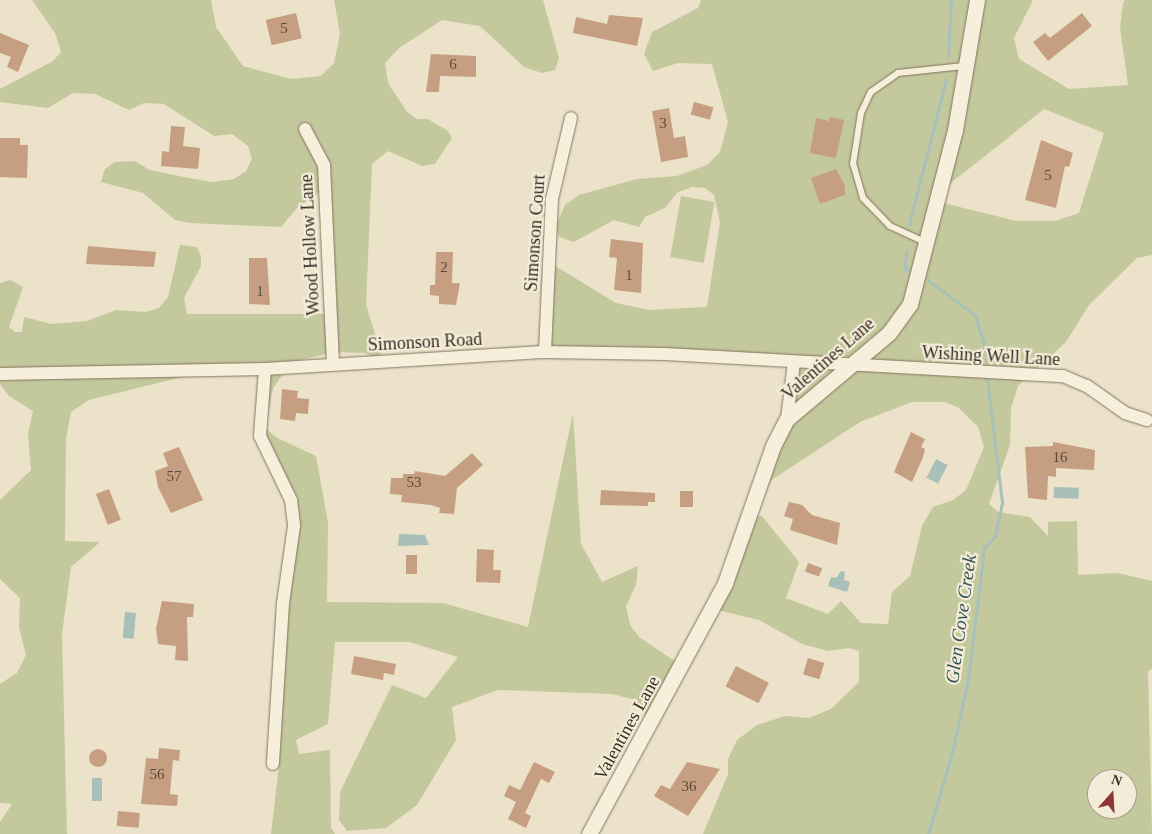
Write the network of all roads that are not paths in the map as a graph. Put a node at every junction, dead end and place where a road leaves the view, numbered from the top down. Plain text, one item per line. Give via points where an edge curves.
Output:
1 (977, 0) edge
2 (964, 66) junction
3 (571, 118) dead end
4 (305, 129) dead end
5 (928, 244) junction
6 (545, 352) junction
7 (794, 362) junction
8 (333, 364) junction
9 (852, 366) junction
10 (265, 369) junction
11 (0, 374) edge
12 (787, 419) junction
13 (1147, 420) dead end
14 (273, 764) dead end
15 (589, 834) edge

1 - 2 street, Valentines Lane
2 - 5 street, Valentines Lane via 955,130
2 - 5 lane via 898,73 871,92 861,113 853,164 863,198 890,226
3 - 6 street, Simonson Court via 552,199
4 - 8 street, Wood Hollow Lane via 324,165
5 - 9 street, Valentines Lane via 910,304 889,333
6 - 7 street, Simonson Road via 665,354
6 - 8 street, Simonson Road
7 - 9 street, Simonson Road
7 - 12 street
8 - 10 street, Simonson Road
9 - 12 street, Valentines Lane
9 - 13 street, Wishing Well Lane via 1063,376 1087,386 1125,414
10 - 11 street, Simonson Road
10 - 14 street via 260,436 291,500 294,526 283,603
12 - 15 street, Valentines Lane via 773,446 721,592

